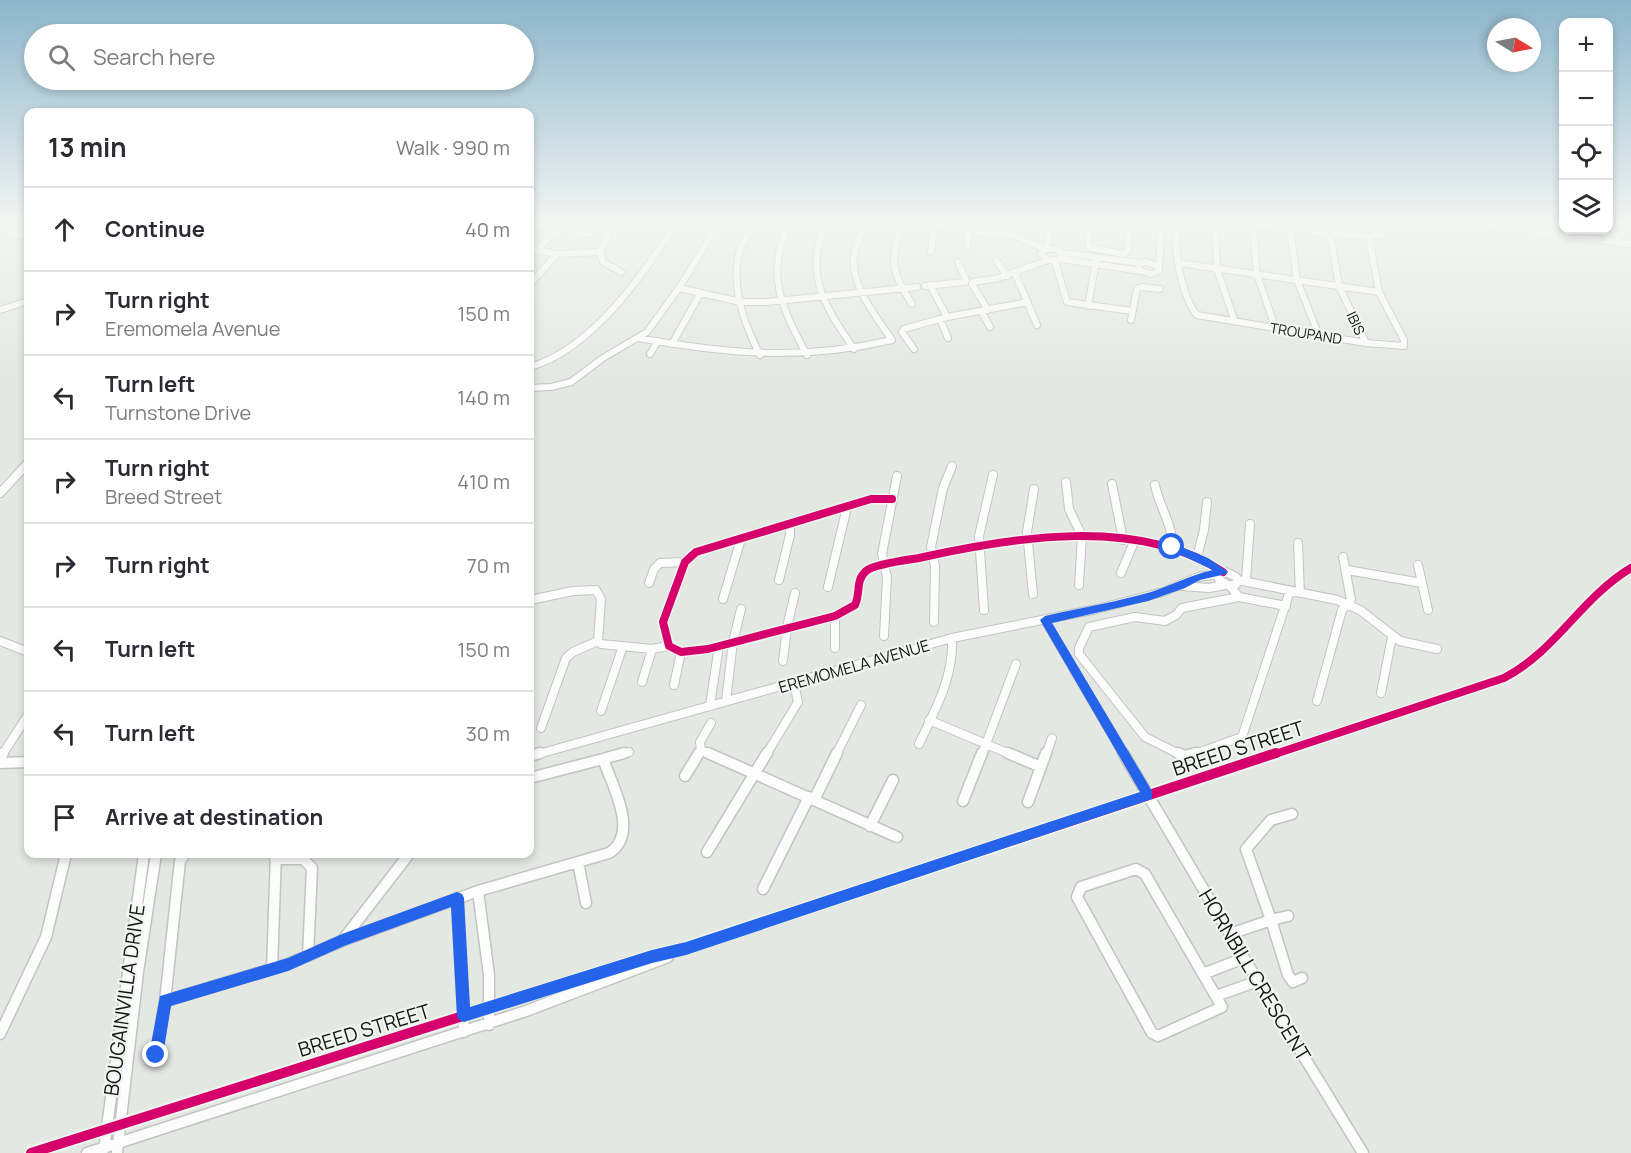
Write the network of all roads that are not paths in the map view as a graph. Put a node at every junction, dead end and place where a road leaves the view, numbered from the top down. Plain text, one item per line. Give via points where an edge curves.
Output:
1 (1015, 273) edge
2 (640, 274) edge
3 (688, 274) edge
4 (739, 274) edge
5 (778, 274) edge
6 (817, 274) edge
7 (857, 274) edge
8 (896, 274) edge
9 (964, 274) edge
10 (1013, 274) edge
11 (1059, 274) edge
12 (1094, 274) edge
13 (1181, 274) edge
14 (1219, 274) edge
15 (1249, 274) edge
16 (1296, 274) edge
17 (1337, 274) edge
18 (1376, 274) edge
19 (1257, 275) junction
20 (1007, 276) joint
21 (1297, 280) junction
22 (969, 282) junction
23 (1339, 286) junction
24 (917, 287) dead end
25 (679, 288) junction
26 (901, 288) junction
27 (1160, 289) dead end
28 (862, 292) junction
29 (1379, 292) junction
30 (700, 294) junction
31 (822, 297) junction
32 (782, 301) junction
33 (24, 302) edge
34 (741, 302) junction
35 (1028, 302) junction
36 (912, 304) dead end
37 (1088, 306) junction
38 (0, 310) edge
39 (985, 310) junction
40 (1132, 311) junction
41 (947, 317) junction
42 (940, 319) junction
43 (1131, 320) dead end
44 (1235, 322) junction
45 (1037, 325) dead end
46 (990, 327) dead end
47 (1276, 328) junction
48 (1319, 336) junction
49 (638, 338) junction
50 (948, 338) dead end
51 (658, 341) junction
52 (1366, 343) junction
53 (672, 344) junction
54 (854, 349) junction
55 (914, 349) dead end
56 (650, 354) dead end
57 (760, 355) junction
58 (807, 355) junction
59 (534, 367) edge
60 (534, 388) edge
61 (952, 466) dead end
62 (24, 467) edge
63 (993, 475) dead end
64 (897, 476) dead end
65 (1066, 482) dead end
66 (1112, 484) dead end
67 (1155, 485) dead end
68 (1034, 489) dead end
69 (0, 493) edge
70 (892, 499) junction
71 (1207, 502) dead end
72 (847, 507) junction
73 (790, 524) junction
74 (1250, 524) dead end
75 (1082, 536) junction
76 (741, 539) junction
77 (1028, 539) junction
78 (1123, 540) junction
79 (1134, 542) junction
80 (1298, 543) dead end
81 (980, 546) junction
82 (1172, 547) junction
83 (934, 556) junction
84 (1197, 557) junction
85 (1343, 557) dead end
86 (685, 562) junction
87 (886, 565) junction
88 (1418, 565) dead end
89 (1631, 568) edge
90 (1347, 570) junction
91 (1121, 573) dead end
92 (1221, 573) junction
93 (778, 580) dead end
94 (1242, 580) junction
95 (649, 583) dead end
96 (1422, 583) junction
97 (1079, 585) dead end
98 (1228, 585) junction
99 (828, 586) dead end
100 (1182, 586) junction
101 (1290, 591) junction
102 (795, 593) dead end
103 (1300, 593) junction
104 (1033, 594) dead end
105 (1239, 597) junction
106 (534, 599) edge
107 (723, 599) dead end
108 (1347, 604) junction
109 (1286, 606) junction
110 (741, 609) dead end
111 (984, 610) dead end
112 (1428, 610) dead end
113 (835, 616) junction
114 (1045, 620) junction
115 (934, 622) dead end
116 (787, 627) junction
117 (884, 636) dead end
118 (1392, 637) junction
119 (952, 638) junction
120 (0, 641) edge
121 (598, 641) junction
122 (733, 642) junction
123 (623, 646) junction
124 (669, 646) junction
125 (719, 646) junction
126 (835, 648) dead end
127 (652, 649) junction
128 (1437, 649) dead end
129 (24, 650) edge
130 (681, 652) junction
131 (783, 661) dead end
132 (1016, 664) dead end
133 (642, 682) dead end
134 (794, 683) junction
135 (674, 685) dead end
136 (1381, 693) dead end
137 (726, 701) junction
138 (1317, 701) dead end
139 (710, 705) junction
140 (861, 705) dead end
141 (601, 711) dead end
142 (930, 720) junction
143 (24, 721) edge
144 (711, 723) dead end
145 (542, 728) dead end
146 (1052, 738) dead end
147 (919, 744) dead end
148 (986, 744) junction
149 (701, 750) junction
150 (629, 752) dead end
151 (534, 755) edge
152 (603, 759) junction
153 (0, 760) edge
154 (24, 762) edge
155 (1041, 767) junction
156 (753, 773) junction
157 (685, 776) dead end
158 (534, 777) edge
159 (893, 780) dead end
160 (1148, 795) junction
161 (811, 799) junction
162 (963, 801) dead end
163 (1028, 802) dead end
164 (1292, 814) dead end
165 (870, 826) junction
166 (897, 837) dead end
167 (707, 852) dead end
168 (65, 858) edge
169 (143, 858) edge
170 (155, 858) edge
171 (182, 858) edge
172 (275, 858) edge
173 (294, 858) edge
174 (406, 858) edge
175 (578, 862) junction
176 (763, 889) dead end
177 (478, 891) junction
178 (457, 898) junction
179 (586, 903) dead end
180 (1288, 916) dead end
181 (1271, 920) junction
182 (1230, 934) junction
183 (342, 940) junction
184 (686, 948) junction
185 (308, 956) junction
186 (1244, 958) junction
187 (272, 969) junction
188 (1203, 974) junction
189 (1302, 978) dead end
190 (1258, 981) junction
191 (1216, 996) junction
192 (165, 1001) junction
193 (491, 1007) junction
194 (464, 1016) junction
195 (489, 1025) junction
196 (464, 1032) junction
197 (0, 1034) edge
198 (156, 1055) dead end
199 (122, 1123) junction
200 (106, 1127) junction
201 (118, 1148) edge
202 (104, 1150) edge
203 (31, 1153) edge
204 (87, 1153) edge
205 (1363, 1153) edge

1 - 35 street
2 - 59 street via 587,334 554,359
3 - 25 street
4 - 34 street
5 - 32 street
6 - 31 street
7 - 28 street
8 - 26 street
9 - 22 street
10 - 20 street
11 - 37 street via 1065,300
12 - 37 street
13 - 44 street, TROUPAND via 1193,312
14 - 44 street
15 - 19 street
16 - 21 street
17 - 23 street, IBIS
18 - 29 street
19 - 21 street
19 - 47 street
20 - 22 street
21 - 23 street
21 - 48 street
22 - 39 street
22 - 41 street via 928,286
23 - 29 street
23 - 52 street, IBIS
24 - 26 street
25 - 30 street
25 - 49 street via 655,324
26 - 28 street
26 - 36 street
27 - 40 street via 1139,287
28 - 31 street
28 - 54 street via 892,340
29 - 52 street, TROUPAND via 1405,344 1400,347
30 - 34 street
30 - 53 street
31 - 32 street
31 - 54 street
32 - 34 street
32 - 58 street via 787,319
33 - 38 street
34 - 57 street via 747,330
35 - 39 street
35 - 45 street
37 - 40 street
39 - 41 street
39 - 46 street
40 - 43 street
41 - 42 street
42 - 50 street
42 - 55 street via 903,330
44 - 47 street, TROUPAND
47 - 48 street, TROUPAND
48 - 52 street, TROUPAND
49 - 51 street
49 - 60 street via 565,385
51 - 53 street
51 - 56 street
53 - 57 street
54 - 58 street
57 - 58 street
61 - 83 street via 937,510 931,548
62 - 69 street
63 - 81 street
64 - 70 street
65 - 75 street via 1069,508
66 - 78 street
67 - 82 street via 1173,537
68 - 77 street
70 - 72 street via 871,499
70 - 87 street via 882,554
71 - 84 street
72 - 73 street
72 - 99 street
73 - 76 street
73 - 93 street
74 - 94 street
75 - 77 street
75 - 78 street
75 - 97 street
76 - 86 street via 700,550
76 - 107 street
77 - 81 street
77 - 104 street
78 - 79 street
79 - 82 street
79 - 91 street
80 - 103 street
81 - 83 street
81 - 111 street
82 - 84 street
83 - 87 street
83 - 115 street
84 - 92 street
85 - 90 street
86 - 95 street via 660,563
86 - 124 street via 663,622
87 - 113 street via 864,571 858,581 856,604
87 - 117 street
88 - 96 street
89 - 160 street, BREED STREET via 1601,589 1547,650 1515,674
90 - 96 street
90 - 108 street via 1351,600
92 - 94 street via 1234,574
92 - 98 street via 1219,579
92 - 100 street, EREMOMELA AVENUE via 1198,577
94 - 98 street
94 - 101 street
96 - 112 street
98 - 100 street, EREMOMELA AVENUE
98 - 105 street
100 - 114 street, EREMOMELA AVENUE
101 - 103 street
101 - 109 street
102 - 116 street
103 - 108 street
105 - 109 street
105 - 109 street via 1182,608 1175,617 1160,622 1137,617 1089,627 1079,654 1145,737 1184,756 1191,755 1242,737
106 - 121 street via 596,590 601,599
108 - 118 street
108 - 138 street via 1342,610
110 - 122 street
113 - 116 street
113 - 126 street
114 - 119 street, EREMOMELA AVENUE
114 - 160 street, HORNBILL CRESCENT
116 - 122 street
116 - 131 street
118 - 128 street
118 - 136 street
119 - 134 street, EREMOMELA AVENUE
119 - 142 street via 948,677
120 - 129 street
121 - 123 street
121 - 145 street via 566,658
122 - 125 street
122 - 137 street
123 - 127 street
123 - 141 street
124 - 127 street
124 - 130 street
125 - 130 street
125 - 139 street
127 - 133 street
130 - 135 street
132 - 148 street
134 - 137 street, EREMOMELA AVENUE
134 - 156 street via 798,702
137 - 139 street, EREMOMELA AVENUE
139 - 151 street, EREMOMELA AVENUE
140 - 161 street
142 - 147 street
142 - 148 street
143 - 153 street
144 - 149 street via 700,742
146 - 155 street
148 - 155 street
148 - 162 street
149 - 156 street
149 - 157 street
150 - 152 street
152 - 158 street
152 - 175 street via 624,834 616,849
153 - 154 street
155 - 163 street
156 - 161 street
156 - 167 street
159 - 165 street
160 - 182 street, HORNBILL CRESCENT
160 - 184 street, BREED STREET
161 - 165 street
161 - 176 street
164 - 181 street via 1271,820 1246,849 1247,861 1265,897
165 - 166 street
168 - 197 street via 46,937
169 - 200 street, BOUGAINVILLA DRIVE
170 - 199 street, BOUGAINVILLA DRIVE via 138,972
171 - 192 street
172 - 187 street
173 - 185 street via 303,859 312,868
174 - 183 street
175 - 177 street
175 - 179 street
177 - 178 street
177 - 193 street
178 - 183 street
178 - 194 street
180 - 181 street
181 - 182 street
181 - 189 street via 1290,979 1293,982
182 - 186 street, HORNBILL CRESCENT
183 - 185 street
184 - 193 street, BREED STREET
184 - 195 street, BREED STREET
185 - 187 street
186 - 188 street
186 - 190 street, HORNBILL CRESCENT
187 - 192 street
188 - 191 street
188 - 191 street via 1142,871 1136,869 1078,890 1077,897 1152,1033 1161,1035 1221,1008
190 - 191 street
190 - 205 street, HORNBILL CRESCENT
192 - 198 street
193 - 194 street, BREED STREET
193 - 195 street
194 - 196 street
194 - 199 street, BREED STREET
195 - 196 street, BREED STREET
196 - 201 street, BREED STREET
199 - 200 street, BREED STREET
199 - 201 street, BOUGAINVILLA DRIVE
200 - 202 street, BOUGAINVILLA DRIVE
200 - 203 street, BREED STREET
201 - 202 street, BREED STREET
202 - 204 street, BREED STREET

